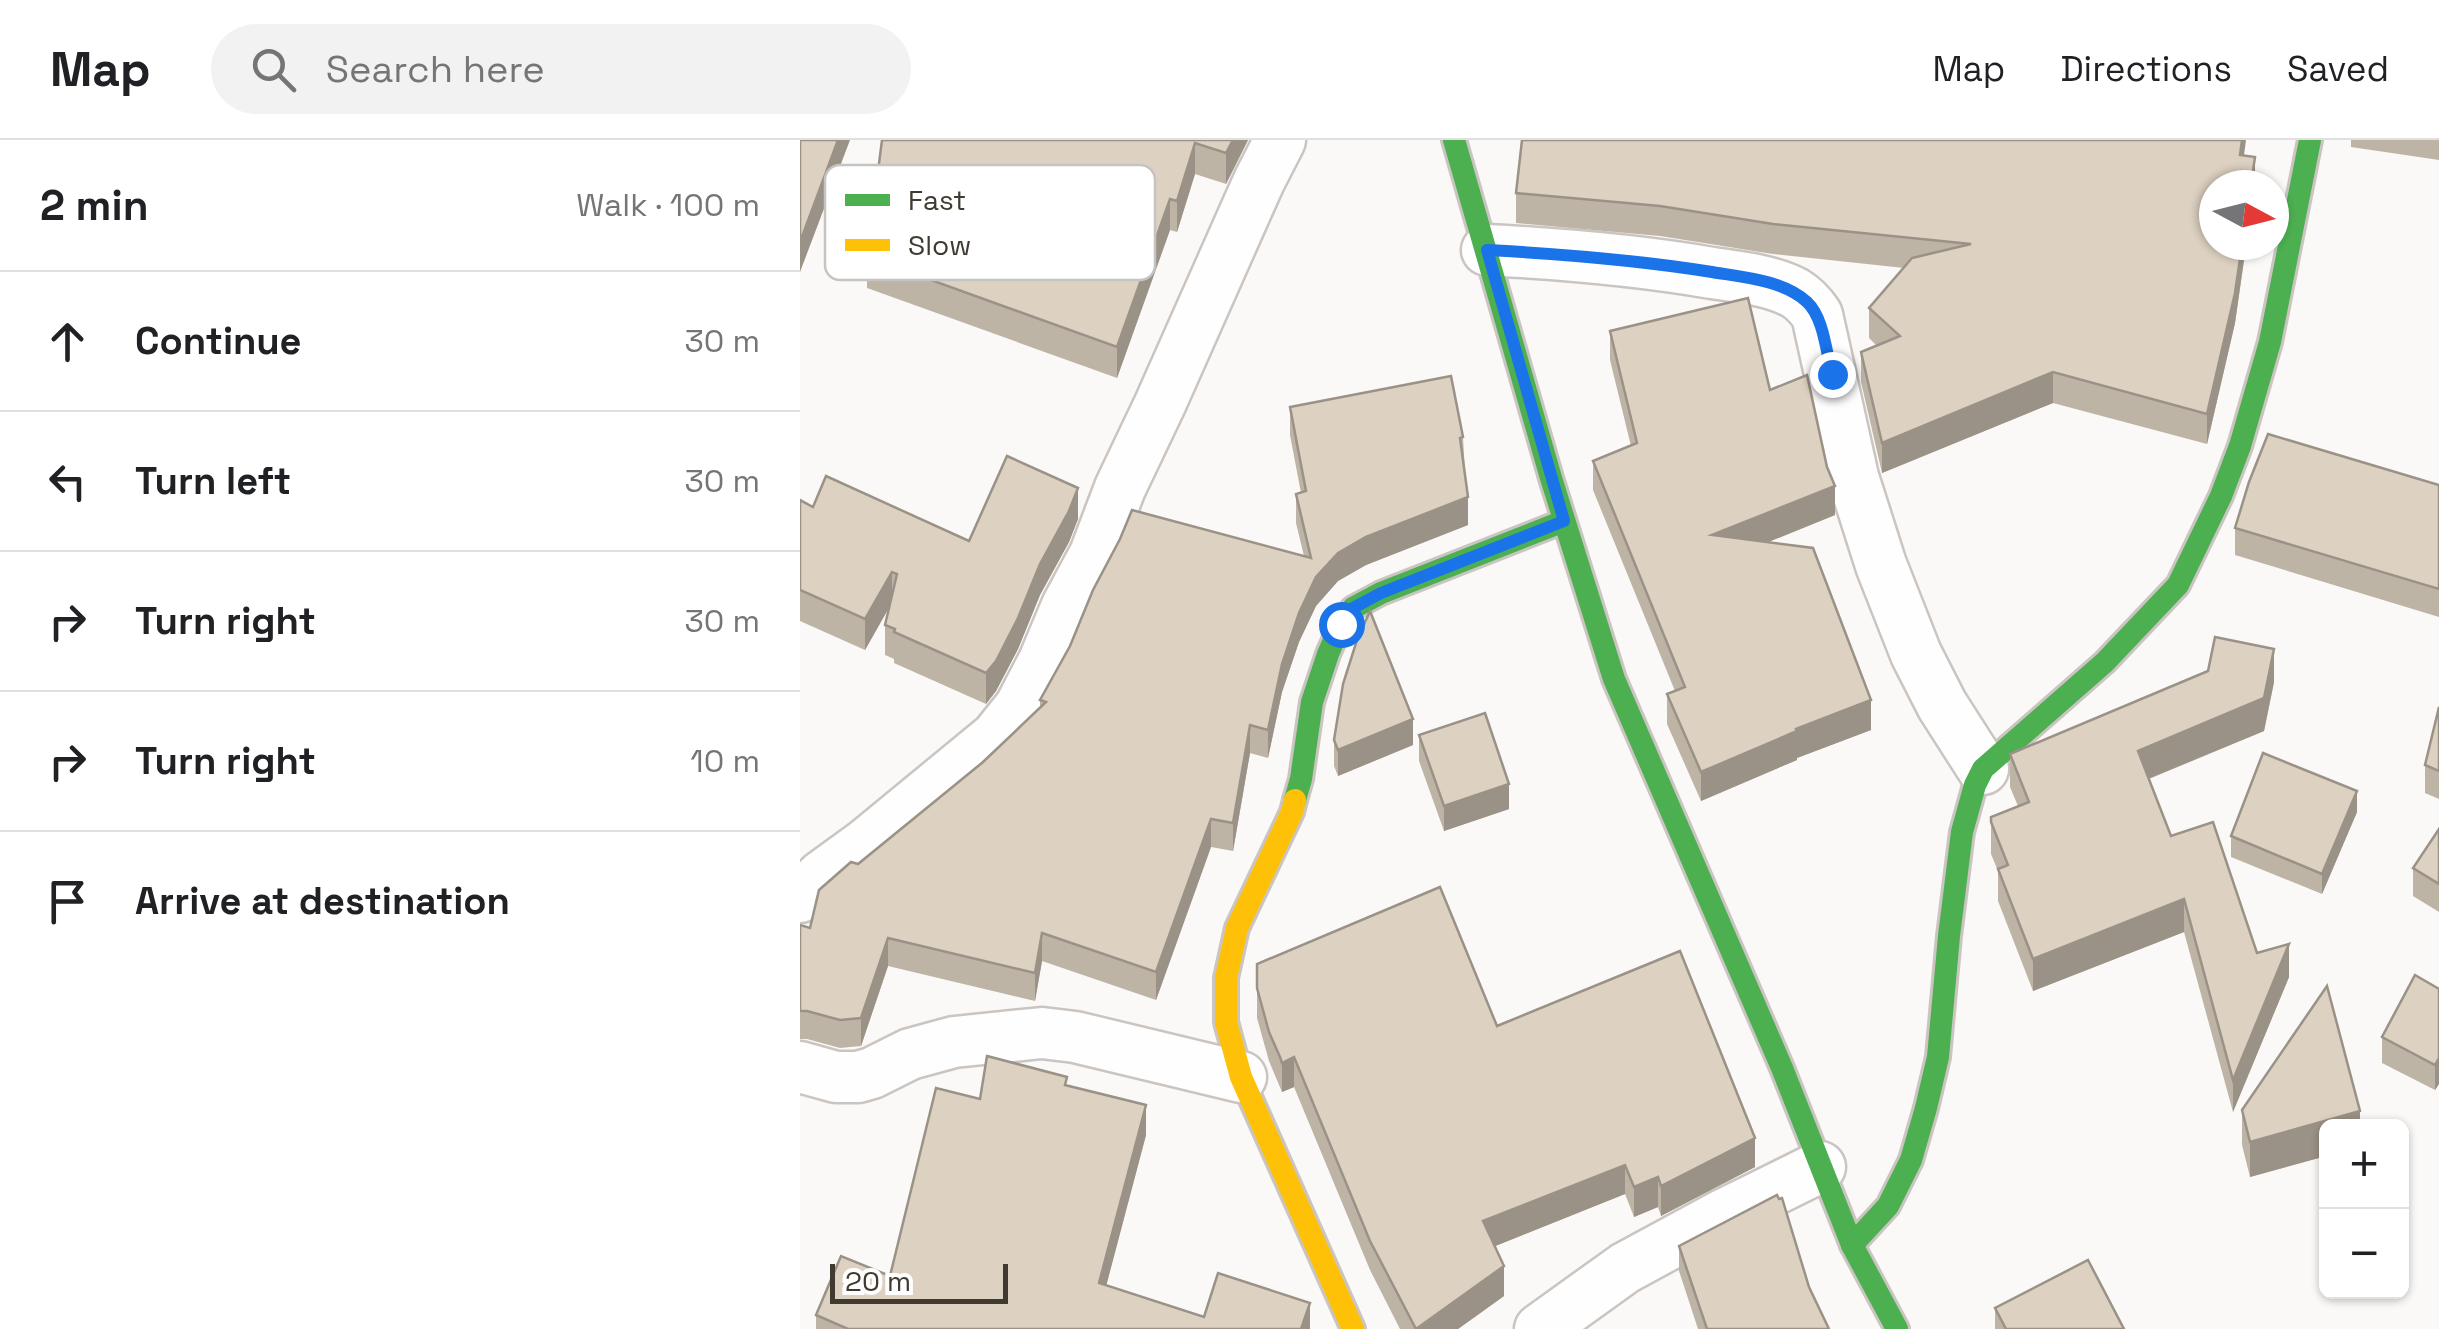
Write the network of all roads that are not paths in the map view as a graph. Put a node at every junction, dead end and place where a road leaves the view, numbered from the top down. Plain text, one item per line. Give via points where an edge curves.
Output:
1 (1280, 140) edge
2 (1454, 140) edge
3 (2310, 140) edge
4 (1487, 250) junction
5 (1564, 521) junction
6 (1983, 769) junction
7 (800, 898) edge
8 (800, 1067) edge
9 (1241, 1077) junction
10 (1820, 1167) junction
11 (1852, 1245) junction
12 (1353, 1329) edge
13 (1540, 1329) edge
14 (1897, 1329) edge

1 - 7 street via 1020,707 996,736
2 - 4 street
3 - 6 street via 2270,342 2245,429 2178,585 2105,662
4 - 5 street
4 - 6 street via 1660,264 1772,284 1808,303 1817,315 1853,476 1882,565 1916,654
5 - 9 street via 1381,593 1353,608 1341,624 1312,702 1292,812 1237,928 1226,978 1226,1022
5 - 10 street via 1614,679
6 - 11 street via 1962,832 1938,1057 1926,1108 1888,1206
8 - 9 street via 858,1077 954,1042 1042,1033
9 - 12 street
10 - 11 street
10 - 13 street via 1625,1268
11 - 14 street

